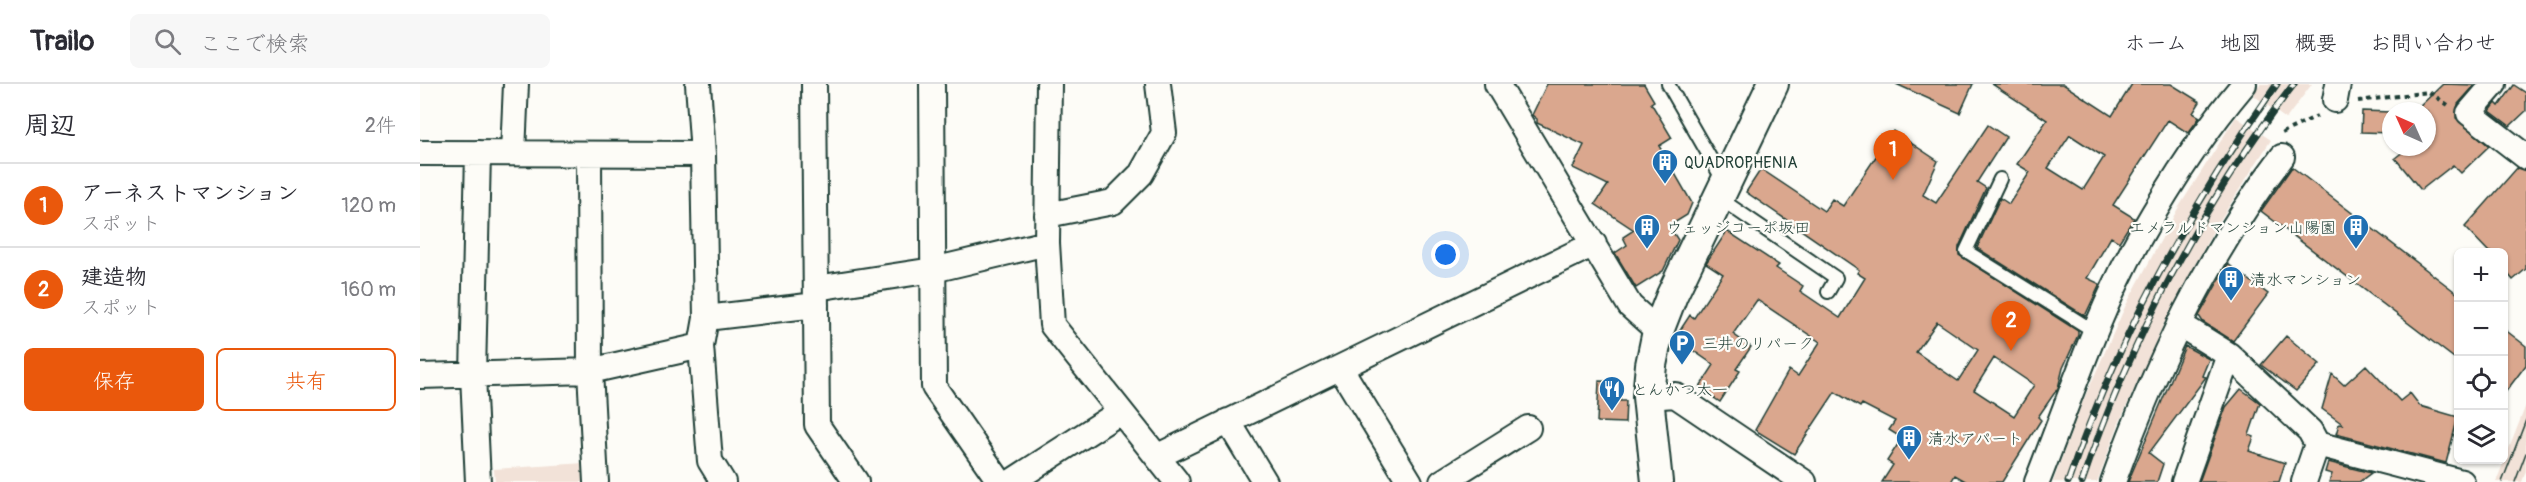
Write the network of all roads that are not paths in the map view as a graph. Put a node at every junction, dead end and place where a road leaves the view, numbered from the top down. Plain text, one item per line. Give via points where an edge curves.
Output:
1 (516, 84) edge
2 (698, 84) edge
3 (814, 84) edge
4 (932, 84) edge
5 (1049, 84) edge
6 (1158, 84) edge
7 (1497, 84) edge
8 (1668, 84) edge
9 (1773, 84) edge
10 (2494, 84) edge
11 (2235, 87) edge
12 (420, 153) edge
13 (478, 153) junction
14 (513, 153) junction
15 (589, 154) junction
16 (703, 154) junction
17 (2282, 157) dead end
18 (2526, 158) edge
19 (2000, 179) dead end
20 (1722, 191) junction
21 (1047, 215) junction
22 (1047, 243) junction
23 (1594, 244) junction
24 (933, 270) junction
25 (1828, 292) dead end
26 (816, 297) junction
27 (706, 318) junction
28 (2179, 324) junction
29 (1658, 331) junction
30 (2097, 333) junction
31 (701, 346) junction
32 (2229, 355) junction
33 (1341, 369) junction
34 (590, 371) junction
35 (473, 375) junction
36 (420, 376) edge
37 (1648, 397) junction
38 (1120, 412) junction
39 (1228, 421) junction
40 (1528, 428) dead end
41 (2317, 444) junction
42 (1158, 456) junction
43 (478, 482) edge
44 (596, 482) edge
45 (723, 482) edge
46 (856, 482) edge
47 (1000, 482) edge
48 (1011, 482) edge
49 (1177, 482) edge
50 (1265, 482) edge
51 (1410, 482) edge
52 (1442, 482) edge
53 (1658, 482) edge
54 (1804, 482) edge
55 (2037, 482) edge
56 (2113, 482) edge
57 (2184, 482) edge
58 (2304, 482) edge
59 (2462, 482) edge

1 - 14 street
2 - 16 street
3 - 26 street
4 - 24 street
5 - 21 street
6 - 21 street via 1164,133 1141,174 1113,202
7 - 23 street
8 - 20 lane
9 - 20 street
10 - 18 street via 2469,113
11 - 30 street via 2141,236
12 - 13 street
13 - 14 street
13 - 35 street
14 - 15 street
15 - 16 street
15 - 34 street
16 - 27 street
17 - 28 street via 2225,238
19 - 30 lane via 1966,251
20 - 25 lane via 1836,278
20 - 29 street
21 - 22 street
22 - 24 street
22 - 38 street via 1052,325
23 - 29 street via 1630,306
23 - 33 street
24 - 26 street
24 - 47 street via 934,387
26 - 27 street
26 - 46 street via 817,425
27 - 31 street
28 - 32 street
28 - 56 street via 2138,412
29 - 37 street
30 - 55 street
31 - 34 street
31 - 45 street via 710,461
32 - 41 street via 2310,431
32 - 57 street
33 - 39 street
33 - 51 street
34 - 35 street
34 - 44 street
35 - 36 street
35 - 43 street
37 - 53 street
37 - 54 street via 1675,395
38 - 42 street
38 - 48 street
39 - 42 street
39 - 50 street
40 - 52 street
41 - 58 street
41 - 59 street
42 - 49 street

